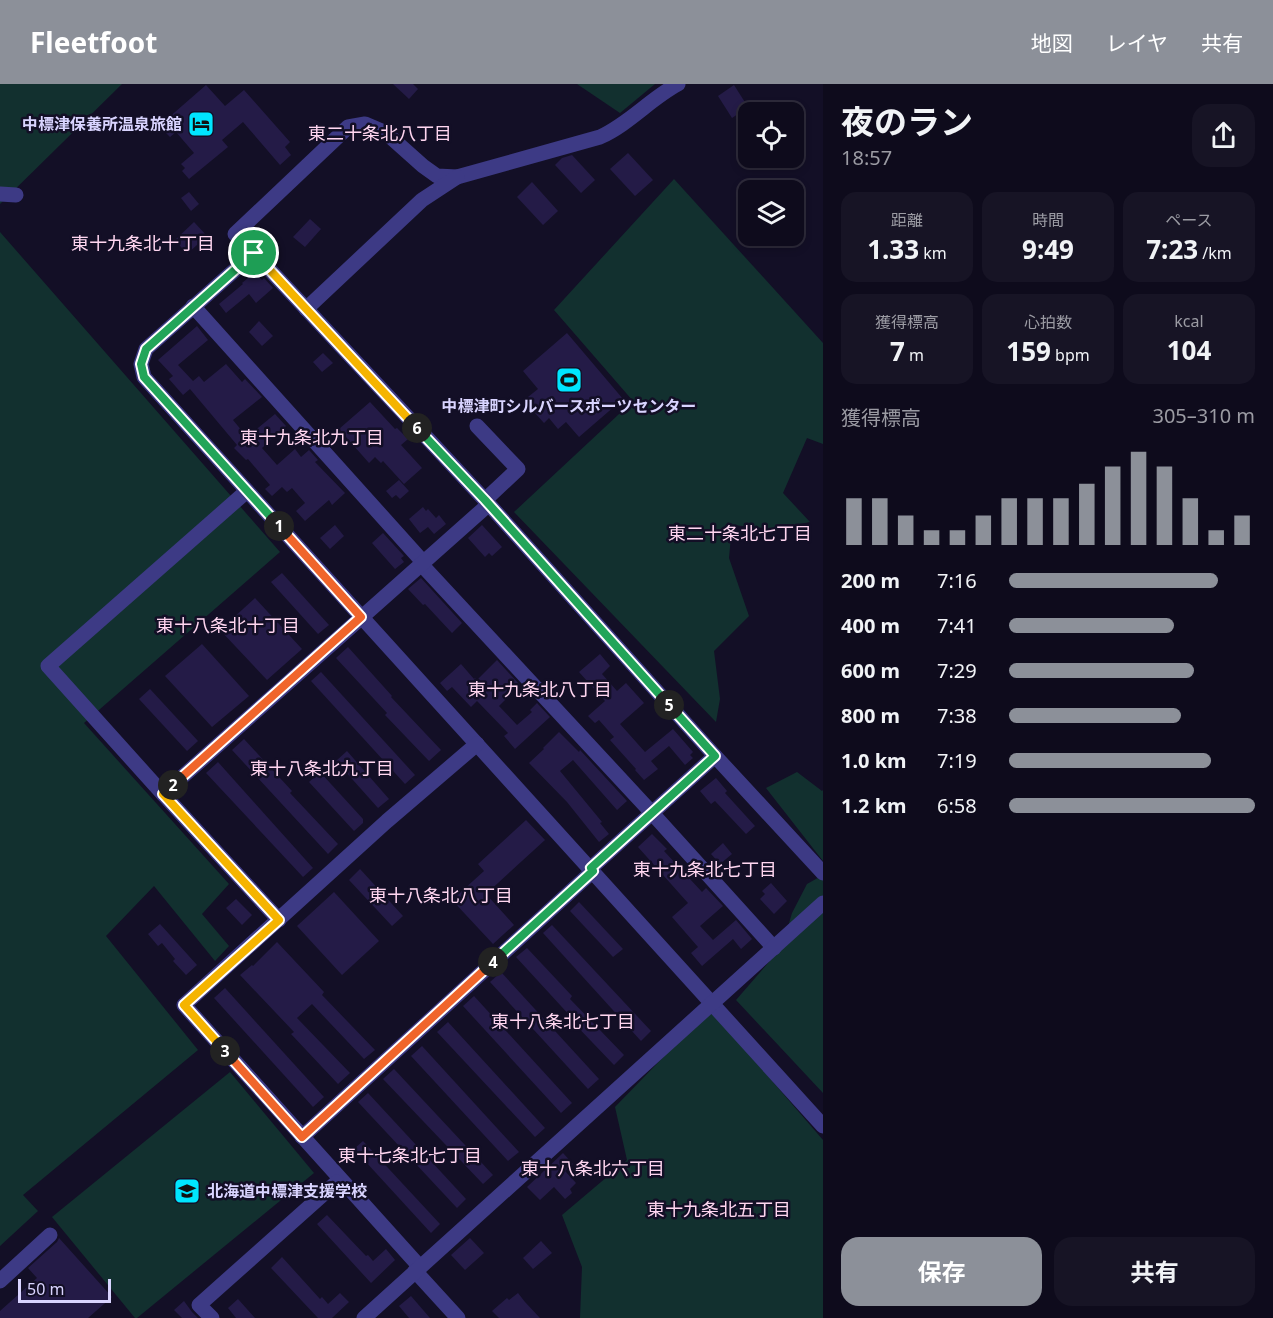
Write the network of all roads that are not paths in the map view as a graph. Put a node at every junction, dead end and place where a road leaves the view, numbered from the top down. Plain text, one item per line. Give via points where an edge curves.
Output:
1 (678, 84) edge
2 (457, 177) junction
3 (254, 253) junction
4 (194, 306) junction
5 (306, 309) junction
6 (477, 426) dead end
7 (248, 490) junction
8 (486, 502) junction
9 (422, 563) junction
10 (361, 617) junction
11 (477, 744) junction
12 (715, 756) junction
13 (163, 794) junction
14 (652, 813) junction
15 (592, 870) junction
16 (823, 873) edge
17 (823, 903) edge
18 (279, 920) junction
19 (774, 948) junction
20 (712, 1003) junction
21 (823, 1126) edge
22 (302, 1137) junction
23 (337, 1182) dead end
24 (50, 1235) dead end
25 (418, 1269) junction
26 (0, 1281) edge
27 (212, 1318) edge
28 (364, 1318) edge
29 (458, 1318) edge

1 - 2 street via 600,137
2 - 3 street via 437,176 386,133 364,124 348,127 236,234
2 - 5 street via 422,200
3 - 4 street
3 - 5 street
4 - 7 street via 146,349 141,364 144,377
4 - 9 street
5 - 8 street
6 - 8 street via 518,469
7 - 10 street
7 - 13 street via 48,666
8 - 9 street
8 - 12 street
9 - 10 street
9 - 14 street
10 - 11 street
10 - 13 street
11 - 15 street
11 - 18 street
12 - 14 street
12 - 16 street
13 - 18 street
14 - 15 street
14 - 19 street
15 - 20 street
15 - 22 street
17 - 19 street
18 - 22 street via 184,1005
19 - 20 street
20 - 21 street
20 - 25 street
22 - 25 street
23 - 27 street via 199,1305
24 - 26 street
25 - 28 street
25 - 29 street

